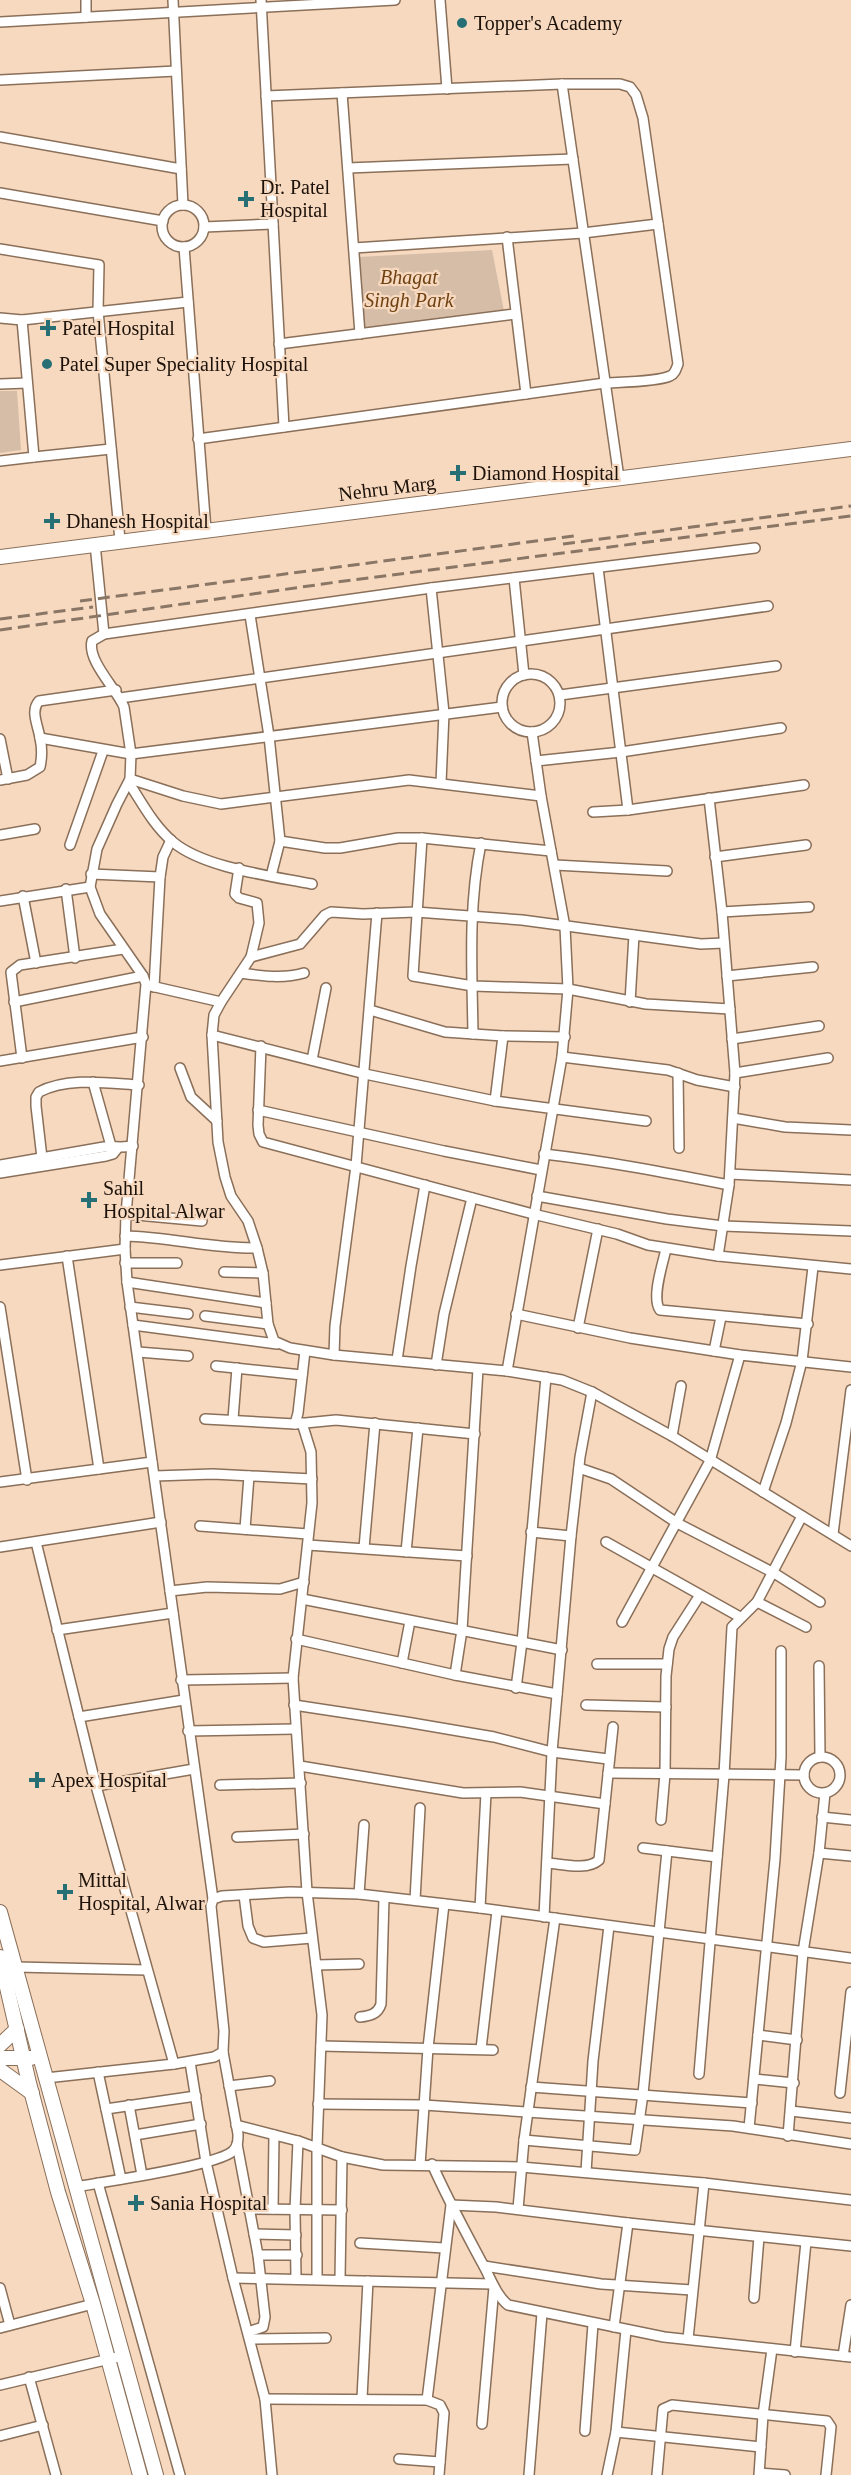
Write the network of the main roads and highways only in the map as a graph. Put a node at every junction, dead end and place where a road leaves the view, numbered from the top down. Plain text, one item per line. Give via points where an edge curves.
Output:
1 (851, 450) edge
2 (0, 557) edge
3 (0, 1912) edge
4 (0, 1958) edge
5 (17, 2030) junction
6 (0, 2045) edge
7 (0, 2058) edge
8 (23, 2058) junction
9 (40, 2058) junction
10 (0, 2070) edge
11 (32, 2093) junction
12 (115, 2358) junction
13 (140, 2475) edge
14 (156, 2475) edge

1 - 2 main road, Nehru Marg
3 - 9 main road
4 - 5 main road
5 - 6 main road
5 - 8 main road
7 - 8 main road
8 - 9 main road
8 - 11 main road
9 - 12 main road
10 - 11 main road
11 - 12 main road via 93,2304
12 - 13 main road
12 - 14 main road

